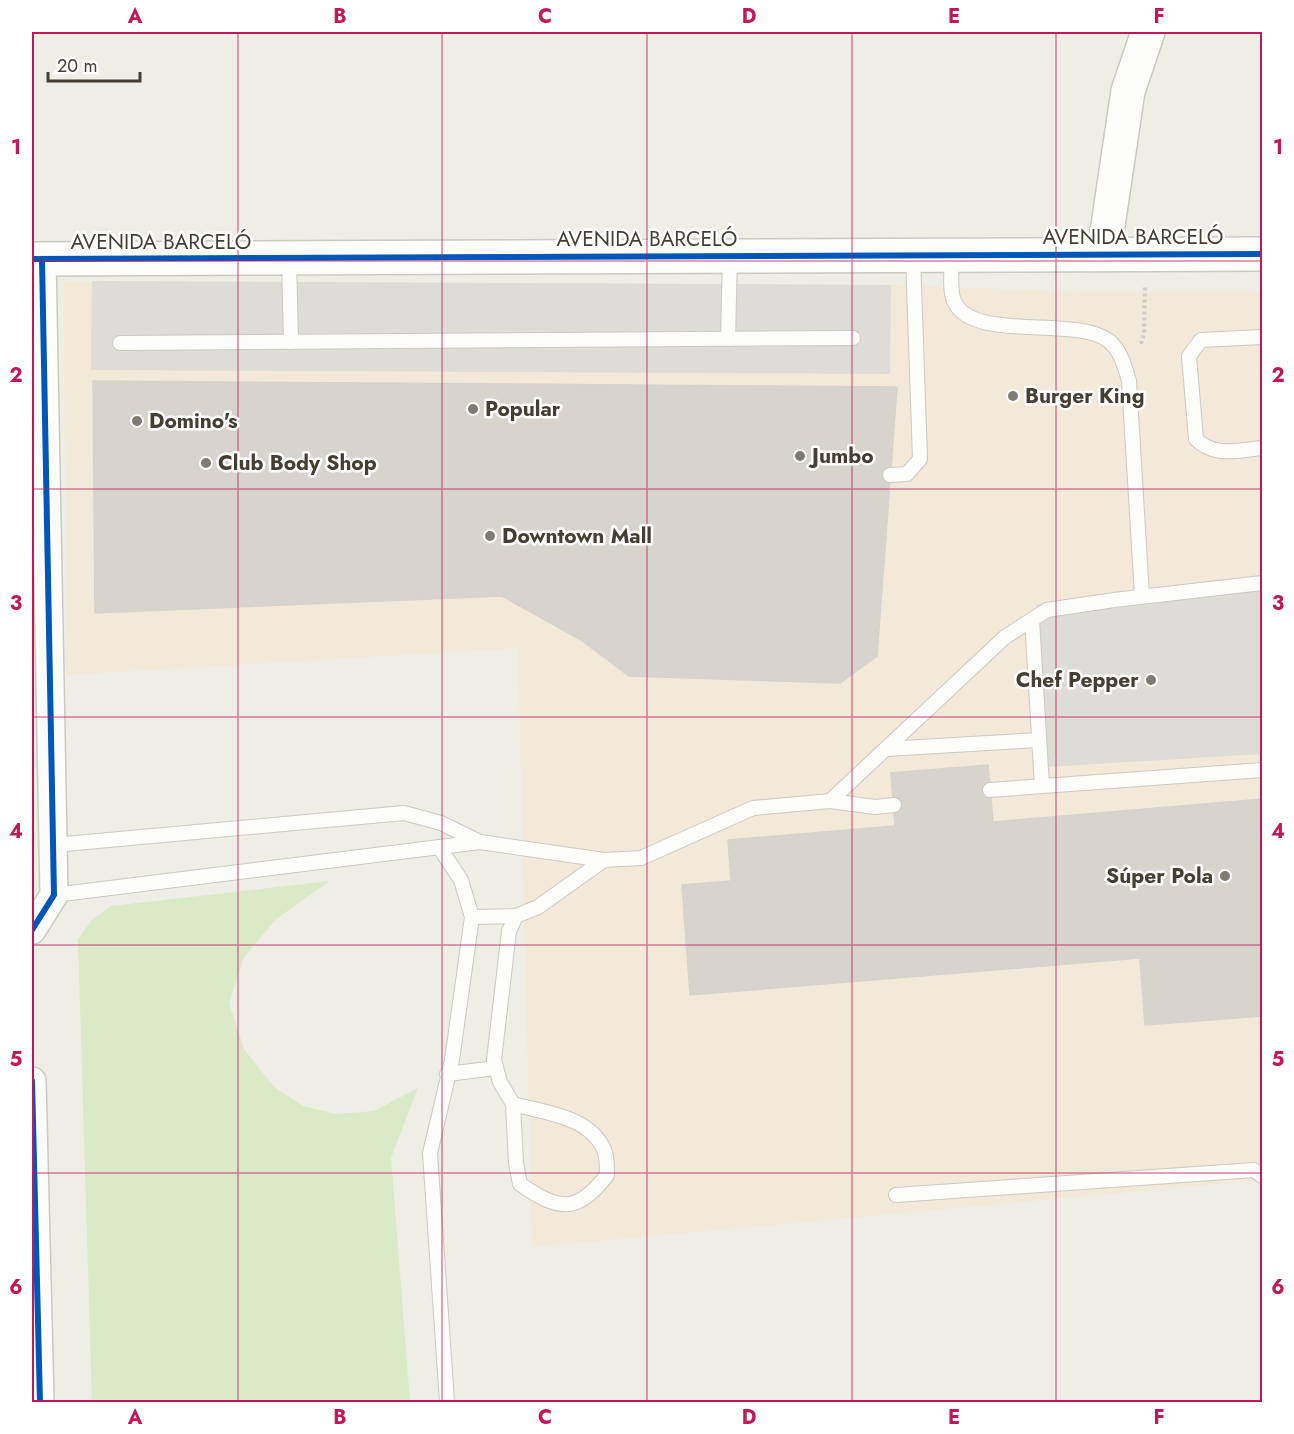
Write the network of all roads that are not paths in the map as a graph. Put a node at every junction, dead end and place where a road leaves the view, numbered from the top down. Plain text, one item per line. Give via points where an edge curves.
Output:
1 (1148, 32) edge
2 (1104, 252) junction
3 (951, 253) junction
4 (913, 254) junction
5 (1263, 254) edge
6 (730, 255) junction
7 (289, 258) junction
8 (37, 259) edge
9 (1263, 337) edge
10 (853, 338) dead end
11 (728, 339) junction
12 (291, 342) junction
13 (120, 343) dead end
14 (1263, 448) edge
15 (890, 475) dead end
16 (1263, 583) edge
17 (1142, 596) junction
18 (1032, 620) junction
19 (1039, 741) junction
20 (886, 749) junction
21 (1263, 770) edge
22 (1042, 786) junction
23 (990, 790) dead end
24 (830, 801) junction
25 (894, 805) dead end
26 (480, 842) junction
27 (43, 845) edge
28 (439, 847) junction
29 (604, 860) junction
30 (43, 895) edge
31 (516, 916) junction
32 (472, 917) junction
33 (32, 930) edge
34 (496, 1068) junction
35 (447, 1074) junction
36 (32, 1081) edge
37 (513, 1104) junction
38 (1263, 1176) edge
39 (896, 1195) dead end
40 (40, 1402) edge
41 (447, 1402) edge

1 - 2 street via 1128,91
2 - 3 street, AVENIDA BARCELÓ
2 - 5 street, AVENIDA BARCELÓ
3 - 4 street, AVENIDA BARCELÓ
3 - 17 lane via 953,300 962,313 995,323 1094,333 1110,341 1122,357 1129,381
4 - 6 street, AVENIDA BARCELÓ
4 - 15 lane via 920,459 907,474
6 - 7 street, AVENIDA BARCELÓ
6 - 11 lane
7 - 8 street, AVENIDA BARCELÓ
7 - 12 lane
8 - 27 street
9 - 14 lane via 1201,340 1189,356 1196,439 1214,452
10 - 11 lane
11 - 12 lane
12 - 13 lane
16 - 17 lane
17 - 18 lane via 1047,610
18 - 19 lane
18 - 20 lane via 1005,637
19 - 20 lane
19 - 22 lane
20 - 24 lane
21 - 22 lane
22 - 23 lane
24 - 25 lane via 874,807
24 - 29 lane via 753,808 642,858
26 - 27 lane via 441,823 404,813
26 - 28 lane
26 - 29 lane
27 - 30 street
28 - 30 lane
28 - 32 lane via 461,880
29 - 31 lane via 538,907
30 - 33 street
31 - 32 lane
31 - 34 lane via 509,931
32 - 35 lane via 453,1060
34 - 35 lane
34 - 37 lane
35 - 41 lane via 430,1153
36 - 40 street
37 - 37 lane via 520,1184 543,1200 570,1205 592,1195 607,1175 605,1153 599,1142 577,1122
38 - 39 lane via 1254,1170

